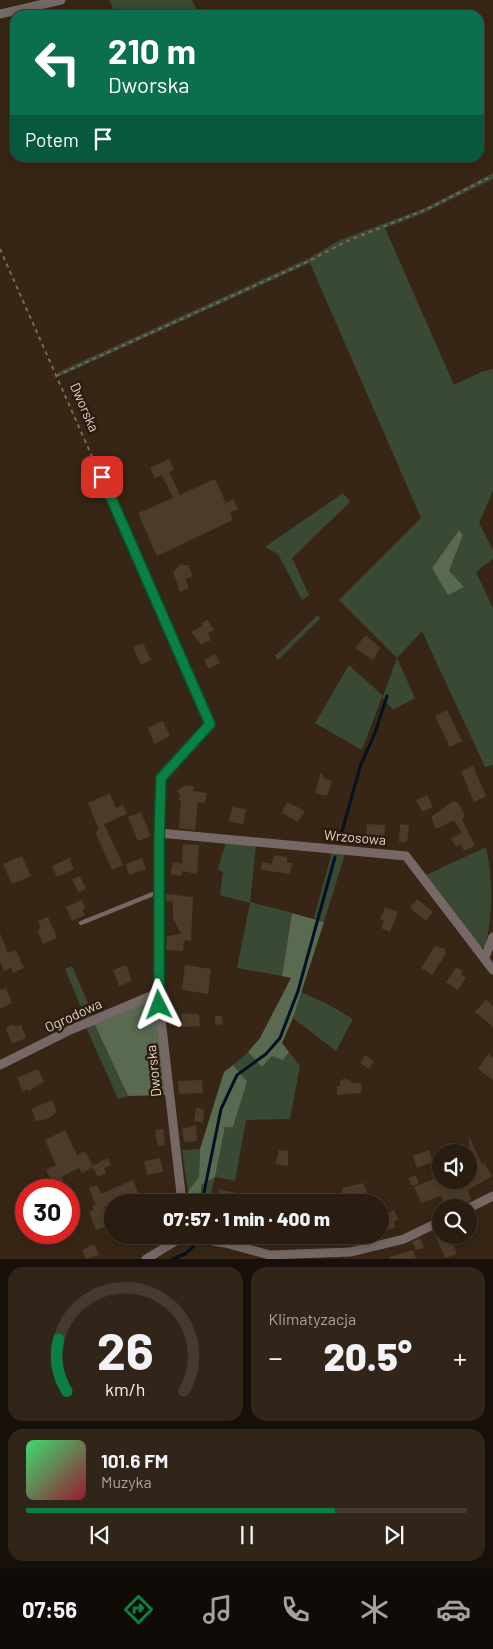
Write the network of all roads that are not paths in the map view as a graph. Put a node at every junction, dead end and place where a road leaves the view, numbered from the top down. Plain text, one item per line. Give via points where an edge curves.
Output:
1 (61, 0) edge
2 (17, 10) edge
3 (102, 477) road end
4 (159, 833) junction
5 (158, 892) junction
6 (81, 923) dead end
7 (493, 937) edge
8 (485, 957) junction
9 (493, 970) edge
10 (158, 992) junction
11 (0, 1065) edge
12 (181, 1194) edge
13 (493, 1196) edge
14 (477, 1204) edge
15 (432, 1225) edge
16 (389, 1243) edge
17 (171, 1244) edge
18 (232, 1244) edge
19 (383, 1244) edge
20 (146, 1259) edge

1 - 2 street
3 - 4 street, Dworska via 210,724 161,778
4 - 5 street, Dworska
4 - 8 street, Wrzosowa via 406,856
5 - 6 lane
5 - 10 street, Dworska
7 - 8 street
8 - 9 street, Wrzosowa
10 - 11 street, Ogrodowa
10 - 12 street, Dworska
13 - 14 street
15 - 16 street
17 - 20 street
18 - 19 street via 270,1255 350,1252

